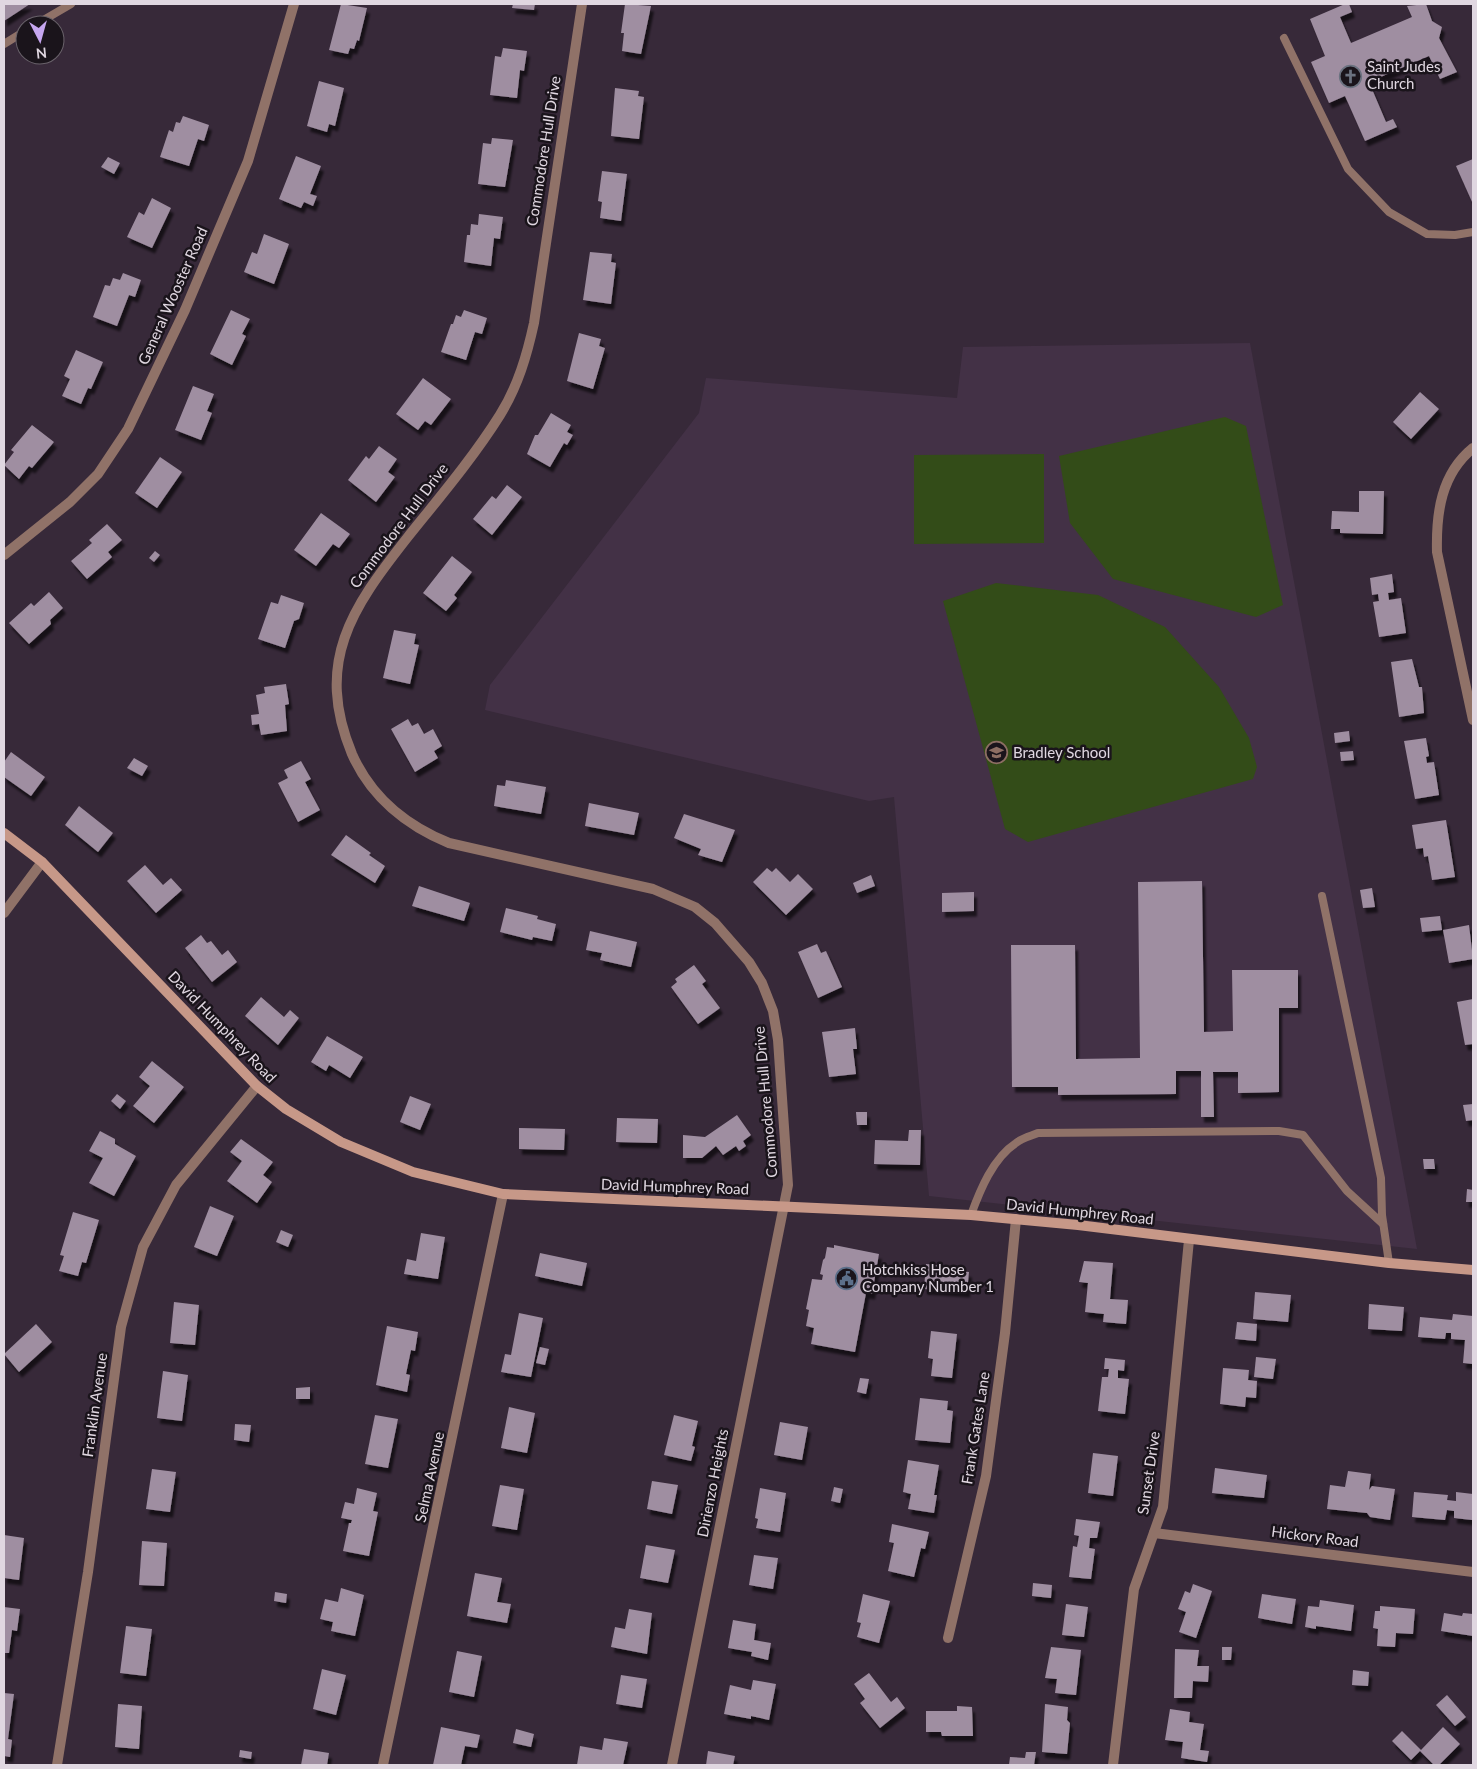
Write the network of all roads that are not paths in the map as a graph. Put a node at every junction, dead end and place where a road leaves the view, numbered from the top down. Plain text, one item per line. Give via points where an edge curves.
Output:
1 (71, 4) edge
2 (294, 4) edge
3 (582, 4) edge
4 (53, 15) edge
5 (15, 37) edge
6 (1284, 38) dead end
7 (4, 44) edge
8 (1473, 232) edge
9 (1473, 448) edge
10 (4, 555) edge
11 (1473, 720) edge
12 (4, 833) edge
13 (42, 862) junction
14 (1322, 896) dead end
15 (4, 913) edge
16 (257, 1086) junction
17 (503, 1194) junction
18 (784, 1206) junction
19 (971, 1215) junction
20 (1016, 1219) junction
21 (1383, 1224) junction
22 (1189, 1240) junction
23 (1388, 1263) junction
24 (1473, 1270) edge
25 (1154, 1533) junction
26 (1473, 1572) edge
27 (948, 1638) dead end
28 (57, 1765) edge
29 (383, 1765) edge
30 (672, 1765) edge
31 (1113, 1765) edge

1 - 4 lane
2 - 10 street, General Wooster Road via 248,161 185,310 128,429 98,474 70,502
3 - 18 street, Commodore Hull Drive via 534,323 521,373 491,428 370,585 354,614 342,641 338,661 340,719 366,778 384,801 426,833 450,843 653,889 695,907 730,939 753,969 773,1010 788,1185
5 - 7 lane
6 - 8 lane via 1348,168 1389,212 1427,234
9 - 11 street via 1461,458 1444,488 1438,505 1436,528 1437,552
12 - 13 street, David Humphrey Road
13 - 15 street
13 - 16 street, David Humphrey Road
14 - 21 lane via 1381,1178
16 - 17 street, David Humphrey Road via 286,1109 340,1142 413,1172
16 - 28 street, Franklin Avenue via 176,1185 143,1247 121,1327 88,1572
17 - 18 street, David Humphrey Road
17 - 29 street, Selma Avenue
18 - 19 street, David Humphrey Road
18 - 30 street, Dirienzo Heights
19 - 20 street, David Humphrey Road
19 - 21 lane via 981,1189 998,1161 1016,1143 1038,1133 1279,1131 1302,1135 1347,1191
20 - 22 street, David Humphrey Road
20 - 27 street, Frank Gates Lane via 986,1476
21 - 23 lane
22 - 23 street, David Humphrey Road
22 - 25 street, Sunset Drive via 1163,1508
23 - 24 street, David Humphrey Road
25 - 26 street, Hickory Road
25 - 31 street, Sunset Drive via 1134,1589

